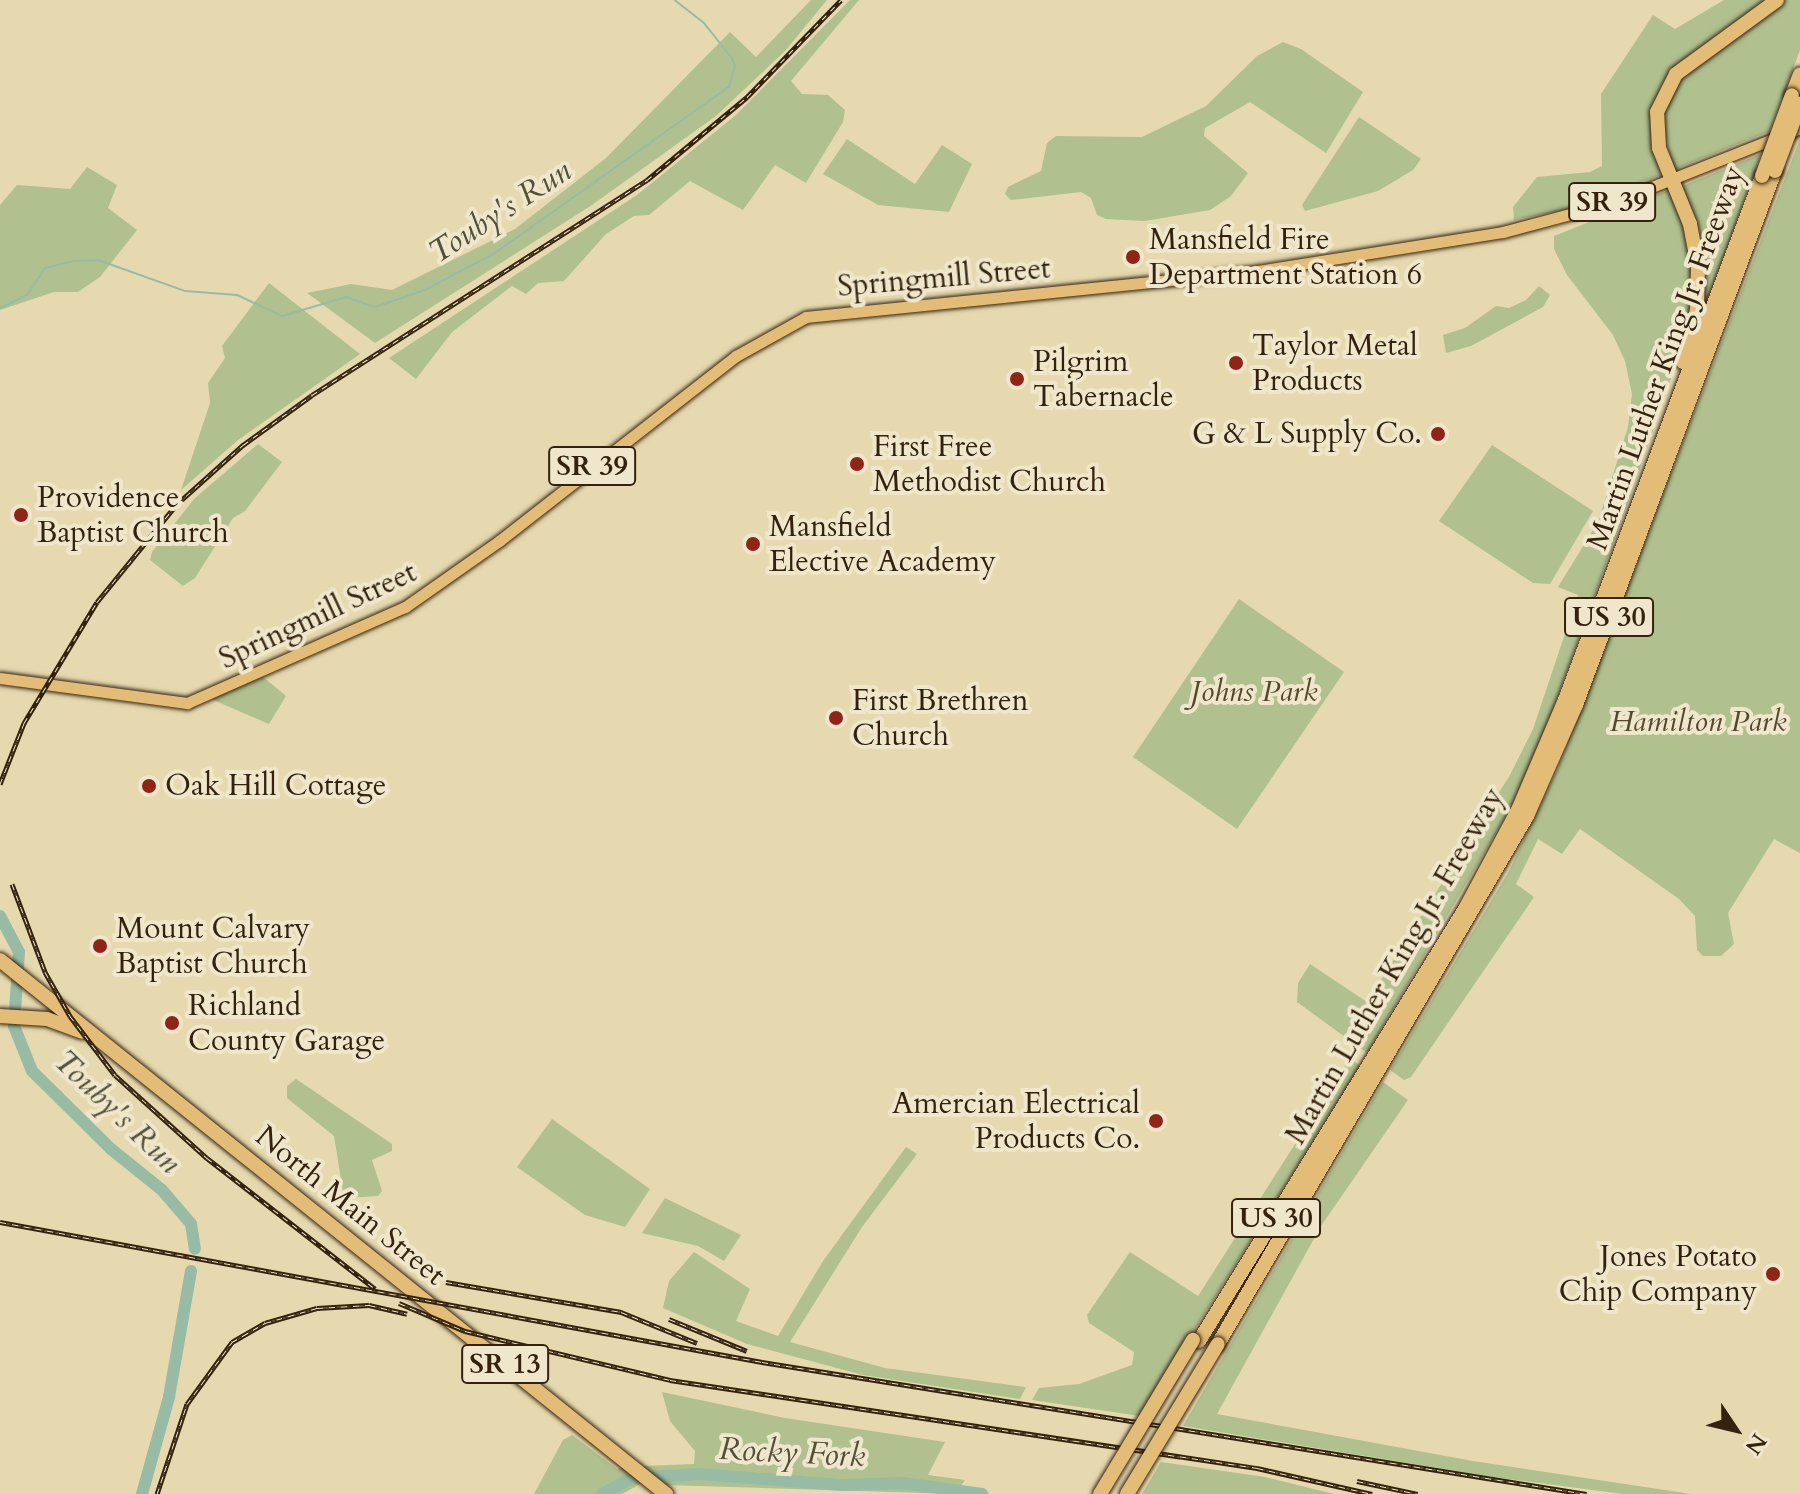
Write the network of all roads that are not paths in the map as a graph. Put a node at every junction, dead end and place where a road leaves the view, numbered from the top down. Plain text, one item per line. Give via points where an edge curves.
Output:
1 (1777, 0) edge
2 (1800, 74) edge
3 (1796, 100) edge
4 (1800, 122) edge
5 (1800, 128) edge
6 (1773, 172) junction
7 (1670, 180) junction
8 (1588, 639) junction
9 (0, 678) edge
10 (5, 964) edge
11 (0, 1016) edge
12 (1393, 1038) junction
13 (103, 1043) junction
14 (1357, 1097) junction
15 (1196, 1340) junction
16 (1221, 1344) junction
17 (664, 1493) edge
18 (1100, 1494) edge
19 (1107, 1494) edge
20 (1127, 1494) edge
21 (1134, 1494) edge

1 - 7 highway via 1668,83 1656,126
2 - 3 highway, Martin Luther King Jr. Freeway / US 30
3 - 6 highway, Martin Luther King Jr. Freeway / US 30, bridge
4 - 6 highway, bridge
5 - 7 main road, Springmill Street / SR 39
6 - 8 highway, Martin Luther King Jr. Freeway / US 30
6 - 12 highway, Martin Luther King Jr. Freeway / US 30 via 1555,756 1503,863
7 - 8 highway via 1694,239 1697,310
7 - 9 main road, Springmill Street / SR 39 via 1545,223 1402,248 1257,271 861,307 801,318 736,356 421,598 187,703
8 - 12 highway, Martin Luther King Jr. Freeway / US 30 via 1507,833
10 - 13 highway, North Main Street / SR 13
11 - 13 highway, SR 13 via 61,1022
12 - 14 highway, Martin Luther King Jr. Freeway / US 30
13 - 17 highway, North Main Street / SR 13
14 - 15 highway, Martin Luther King Jr. Freeway / US 30
14 - 16 highway, Martin Luther King Jr. Freeway / US 30
15 - 18 highway, bridge
15 - 19 highway, Martin Luther King Jr. Freeway / US 30, bridge
16 - 20 highway, Martin Luther King Jr. Freeway / US 30, bridge
16 - 21 highway, bridge

